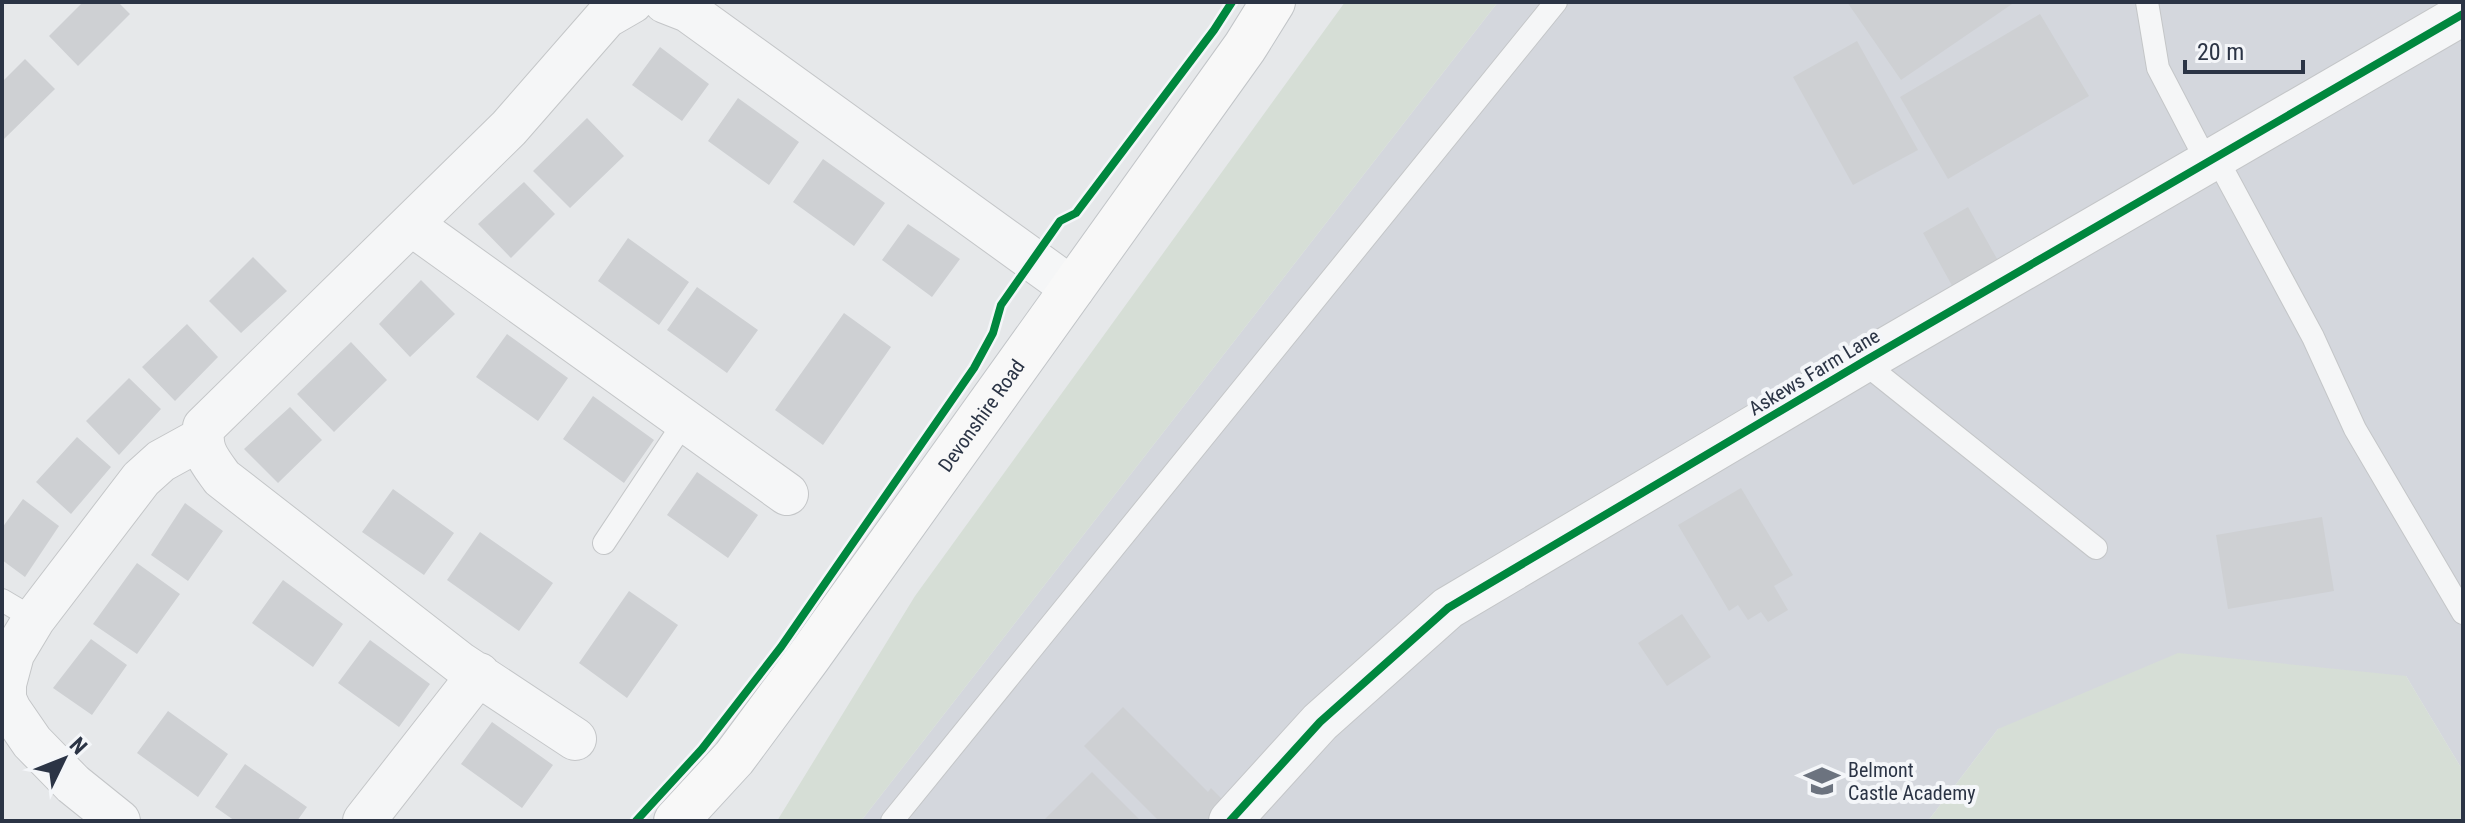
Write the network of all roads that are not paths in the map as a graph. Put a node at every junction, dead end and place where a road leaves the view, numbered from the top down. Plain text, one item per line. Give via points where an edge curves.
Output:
1 (632, 2) edge
2 (665, 2) edge
3 (1273, 2) edge
4 (1556, 2) edge
5 (2147, 2) edge
6 (2463, 14) edge
7 (2212, 160) junction
8 (412, 225) junction
9 (1073, 289) junction
10 (1863, 362) junction
11 (685, 421) junction
12 (201, 439) junction
13 (787, 494) dead end
14 (604, 543) dead end
15 (2096, 548) dead end
16 (18, 609) edge
17 (2463, 613) edge
18 (479, 674) junction
19 (575, 739) dead end
20 (119, 821) edge
21 (364, 821) edge
22 (676, 821) edge
23 (892, 821) edge
24 (1230, 821) edge

1 - 8 street via 606,17 551,83
2 - 9 street via 688,11
3 - 9 main road, Devonshire Road
4 - 23 lane
5 - 7 lane via 2158,68
6 - 7 street, Askews Farm Lane
7 - 10 street, Askews Farm Lane
7 - 17 lane via 2313,337 2355,429
8 - 11 street
8 - 12 street via 204,427
9 - 22 main road, Devonshire Road via 734,758
10 - 15 lane
10 - 24 street, Askews Farm Lane via 1448,608 1320,722
11 - 13 street
11 - 14 lane
12 - 16 street via 141,479
12 - 18 street via 204,454 222,478
16 - 20 street via 7,669 5,699 10,710 73,784
18 - 19 street
18 - 21 street

